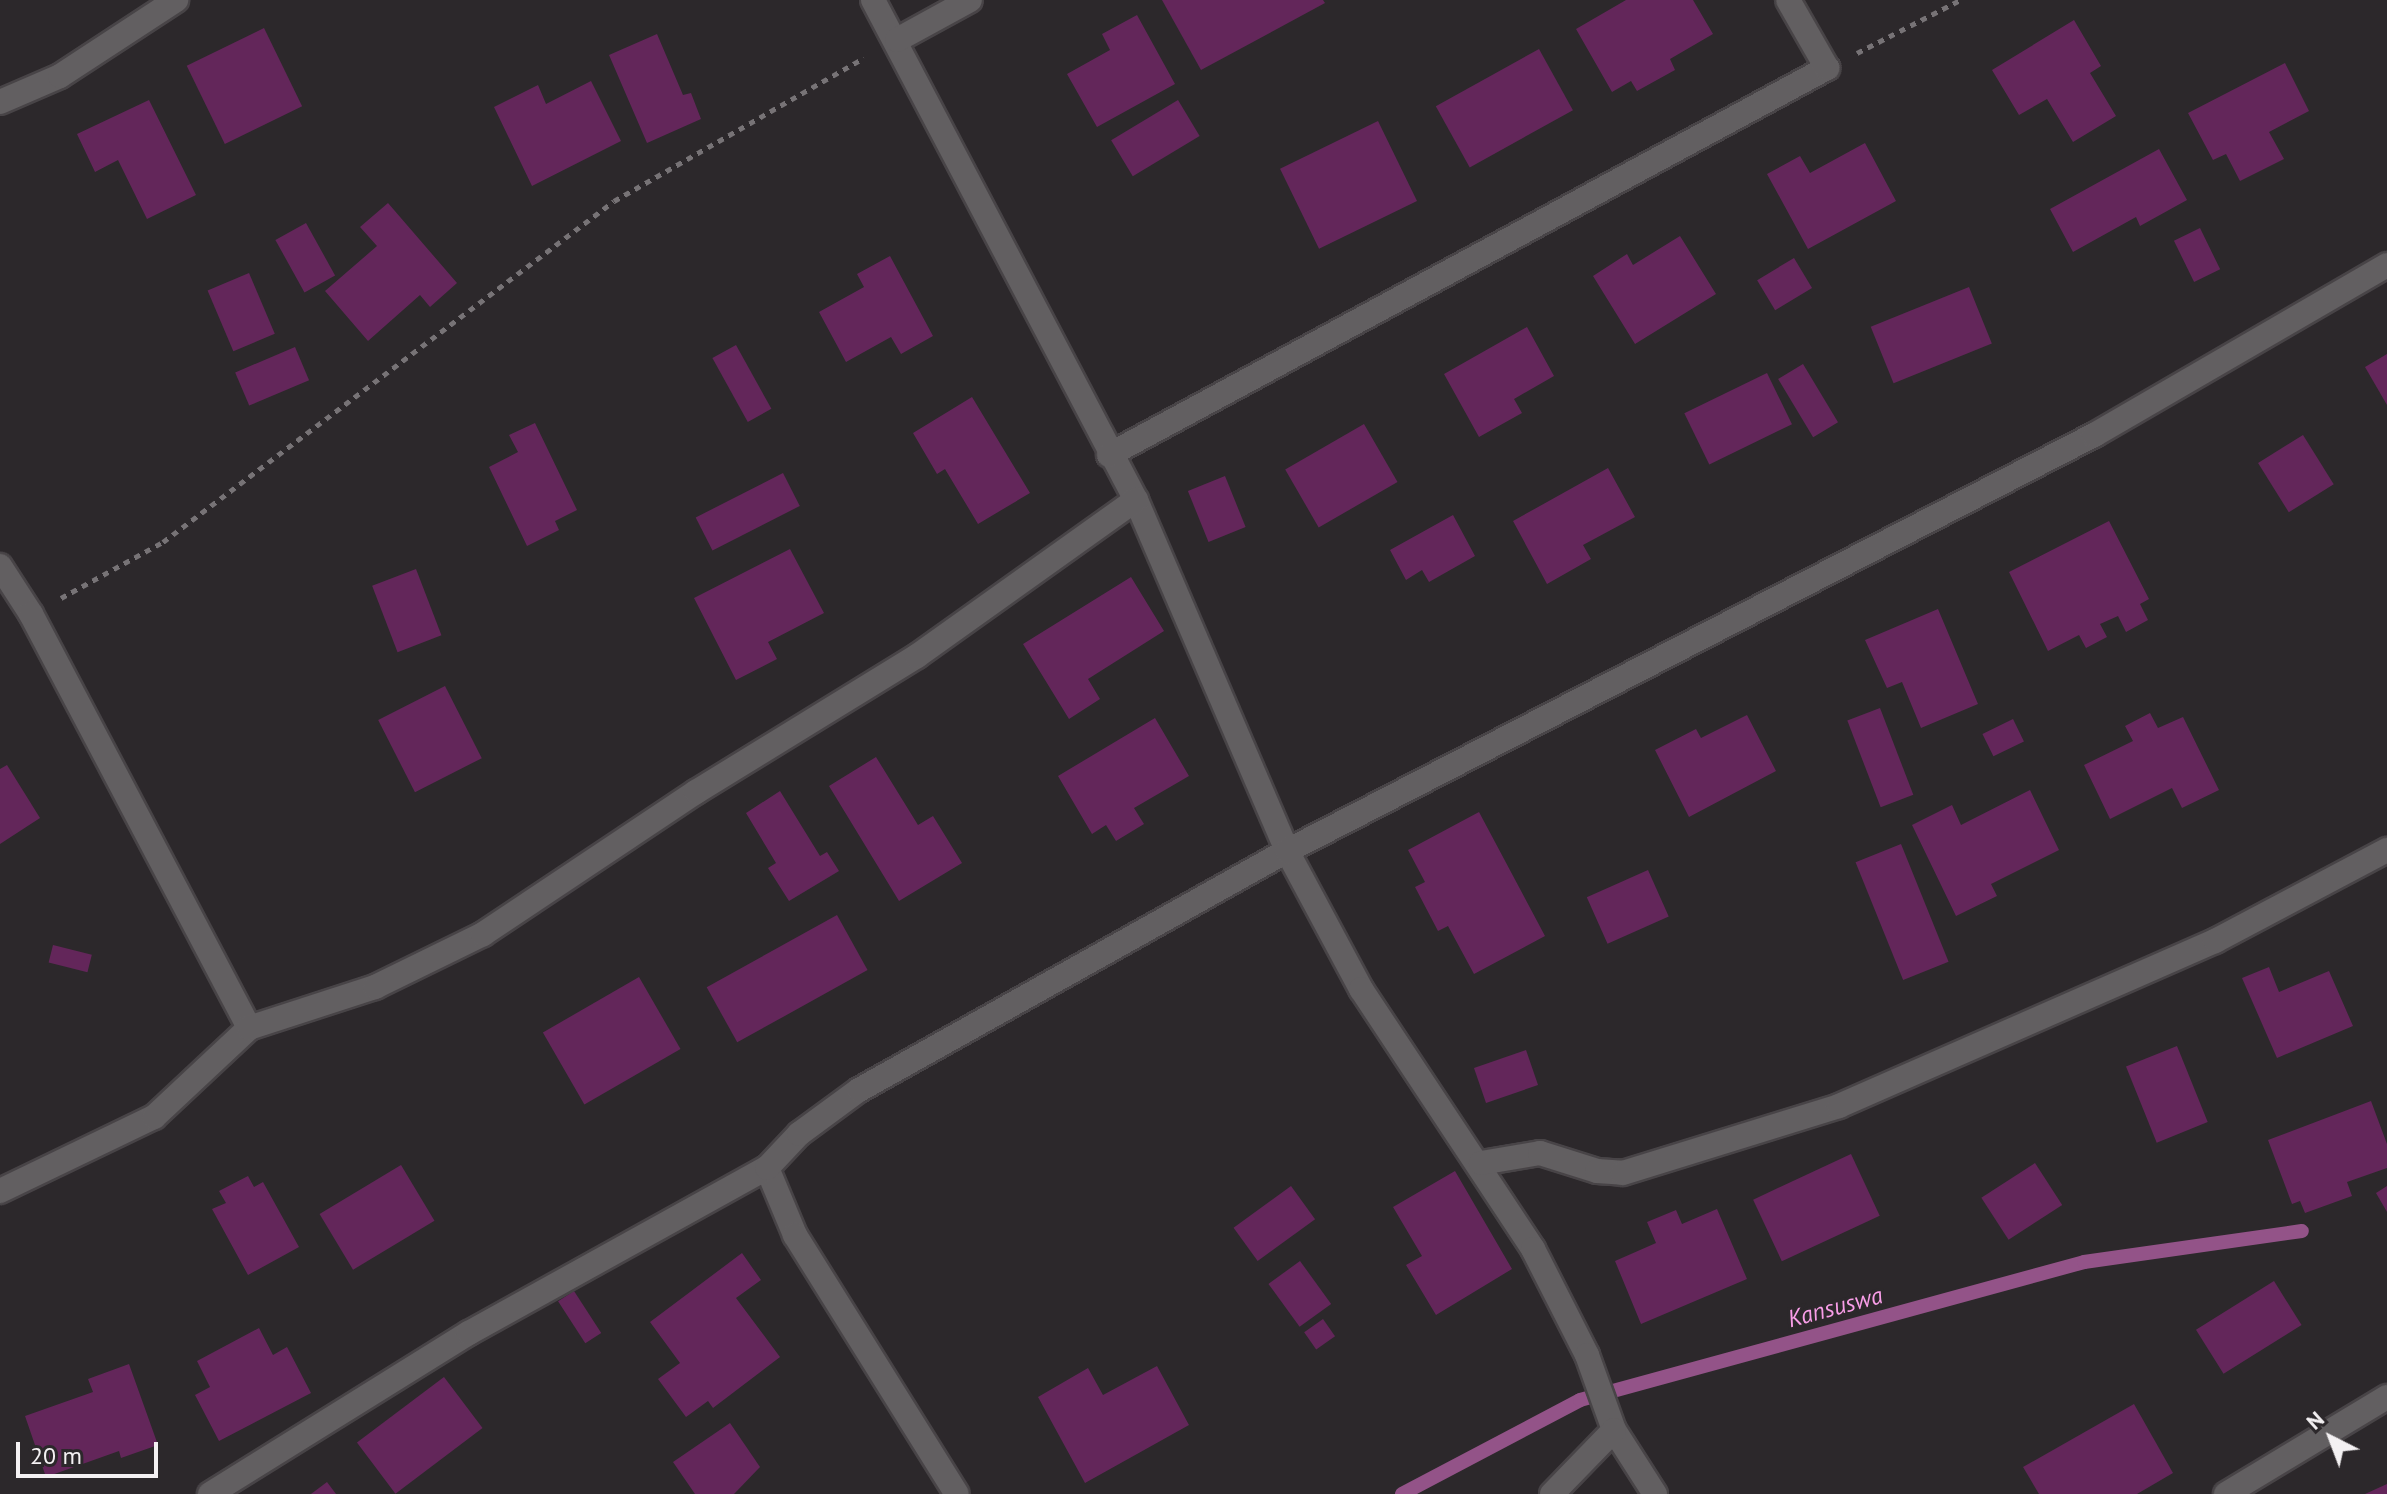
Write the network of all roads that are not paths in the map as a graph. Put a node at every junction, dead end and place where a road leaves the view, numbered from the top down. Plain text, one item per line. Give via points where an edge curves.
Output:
1 (176, 0) edge
2 (873, 0) edge
3 (970, 0) edge
4 (1788, 0) edge
5 (897, 40) junction
6 (0, 102) edge
7 (2387, 265) edge
8 (1109, 455) junction
9 (1136, 500) junction
10 (0, 566) edge
11 (2387, 850) edge
12 (1287, 851) junction
13 (249, 1028) junction
14 (1481, 1163) junction
15 (767, 1168) junction
16 (0, 1191) edge
17 (2387, 1397) edge
18 (1610, 1422) junction
19 (210, 1494) edge
20 (957, 1494) edge
21 (1552, 1494) edge
22 (1655, 1494) edge
23 (2226, 1494) edge

1 - 6 street via 60,76
2 - 5 street
3 - 5 street
4 - 8 street via 1827,68
5 - 8 street
7 - 12 street via 2094,435
8 - 9 street
9 - 12 street
9 - 13 street via 917,656 696,792 483,934 375,987
10 - 13 street via 31,614
11 - 14 street via 2176,959 1839,1106 1623,1173 1597,1171 1540,1153
12 - 14 street via 1361,989
12 - 15 street via 859,1090 799,1134
13 - 16 street via 154,1117
14 - 18 street via 1587,1355
15 - 19 street via 469,1333
15 - 20 street via 795,1235
17 - 23 street
18 - 21 street
18 - 22 street

